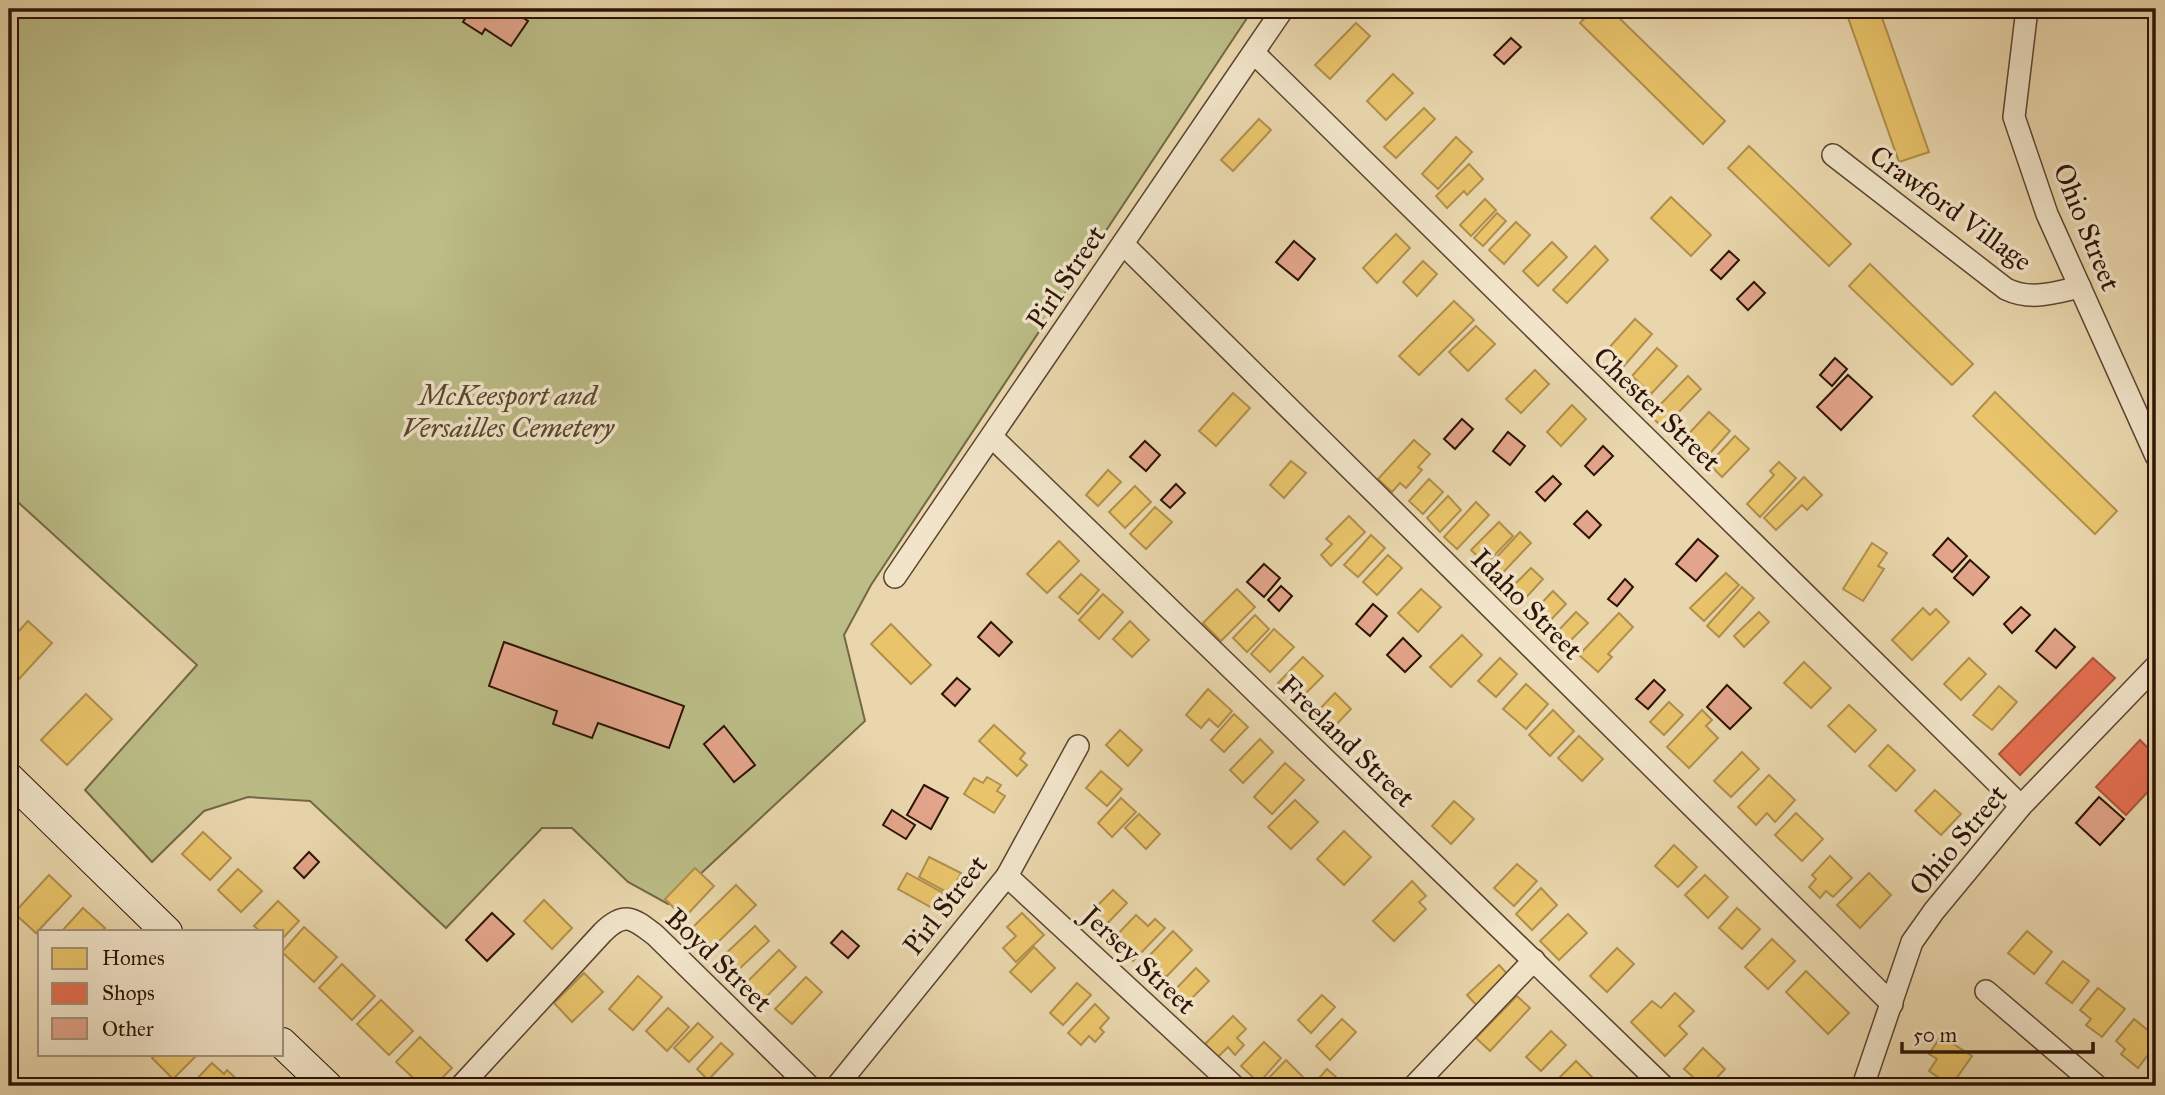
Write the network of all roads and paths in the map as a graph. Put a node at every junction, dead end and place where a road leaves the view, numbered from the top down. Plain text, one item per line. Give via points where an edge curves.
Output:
1 (1283, 9) edge
2 (2027, 9) edge
3 (1254, 53) junction
4 (1833, 155) dead end
5 (1123, 244) junction
6 (2080, 287) junction
7 (992, 436) junction
8 (2156, 456) edge
9 (895, 577) dead end
10 (2156, 666) edge
11 (1078, 746) dead end
12 (9, 778) edge
13 (2021, 806) junction
14 (1007, 876) junction
15 (165, 930) edge
16 (1534, 960) junction
17 (1986, 991) dead end
18 (1892, 1004) junction
19 (284, 1045) edge
20 (327, 1086) edge
21 (461, 1086) edge
22 (809, 1086) edge
23 (837, 1086) edge
24 (1234, 1086) edge
25 (1414, 1086) edge
26 (1663, 1086) edge
27 (1863, 1086) edge
28 (2097, 1086) edge

1 - 3 street, Pirl Street
2 - 6 street, Ohio Street via 2014,117 2047,214
3 - 5 street, Pirl Street
3 - 13 street, Chester Street
4 - 6 street, Crawford Village via 2006,289 2037,296
5 - 7 street, Pirl Street
5 - 18 street, Idaho Street
6 - 8 street, Ohio Street
7 - 9 street, Pirl Street
7 - 16 street, Freeland Street
10 - 13 street, Ohio Street
11 - 14 street, Pirl Street
12 - 15 street
13 - 18 street, Ohio Street via 1912,942
14 - 23 street, Pirl Street
14 - 24 street, Jersey Street
16 - 25 street
16 - 26 street, Freeland Street
17 - 28 street
18 - 27 street, Ohio Street
19 - 20 street
21 - 22 street, Boyd Street via 613,922 623,918 636,920 655,935

